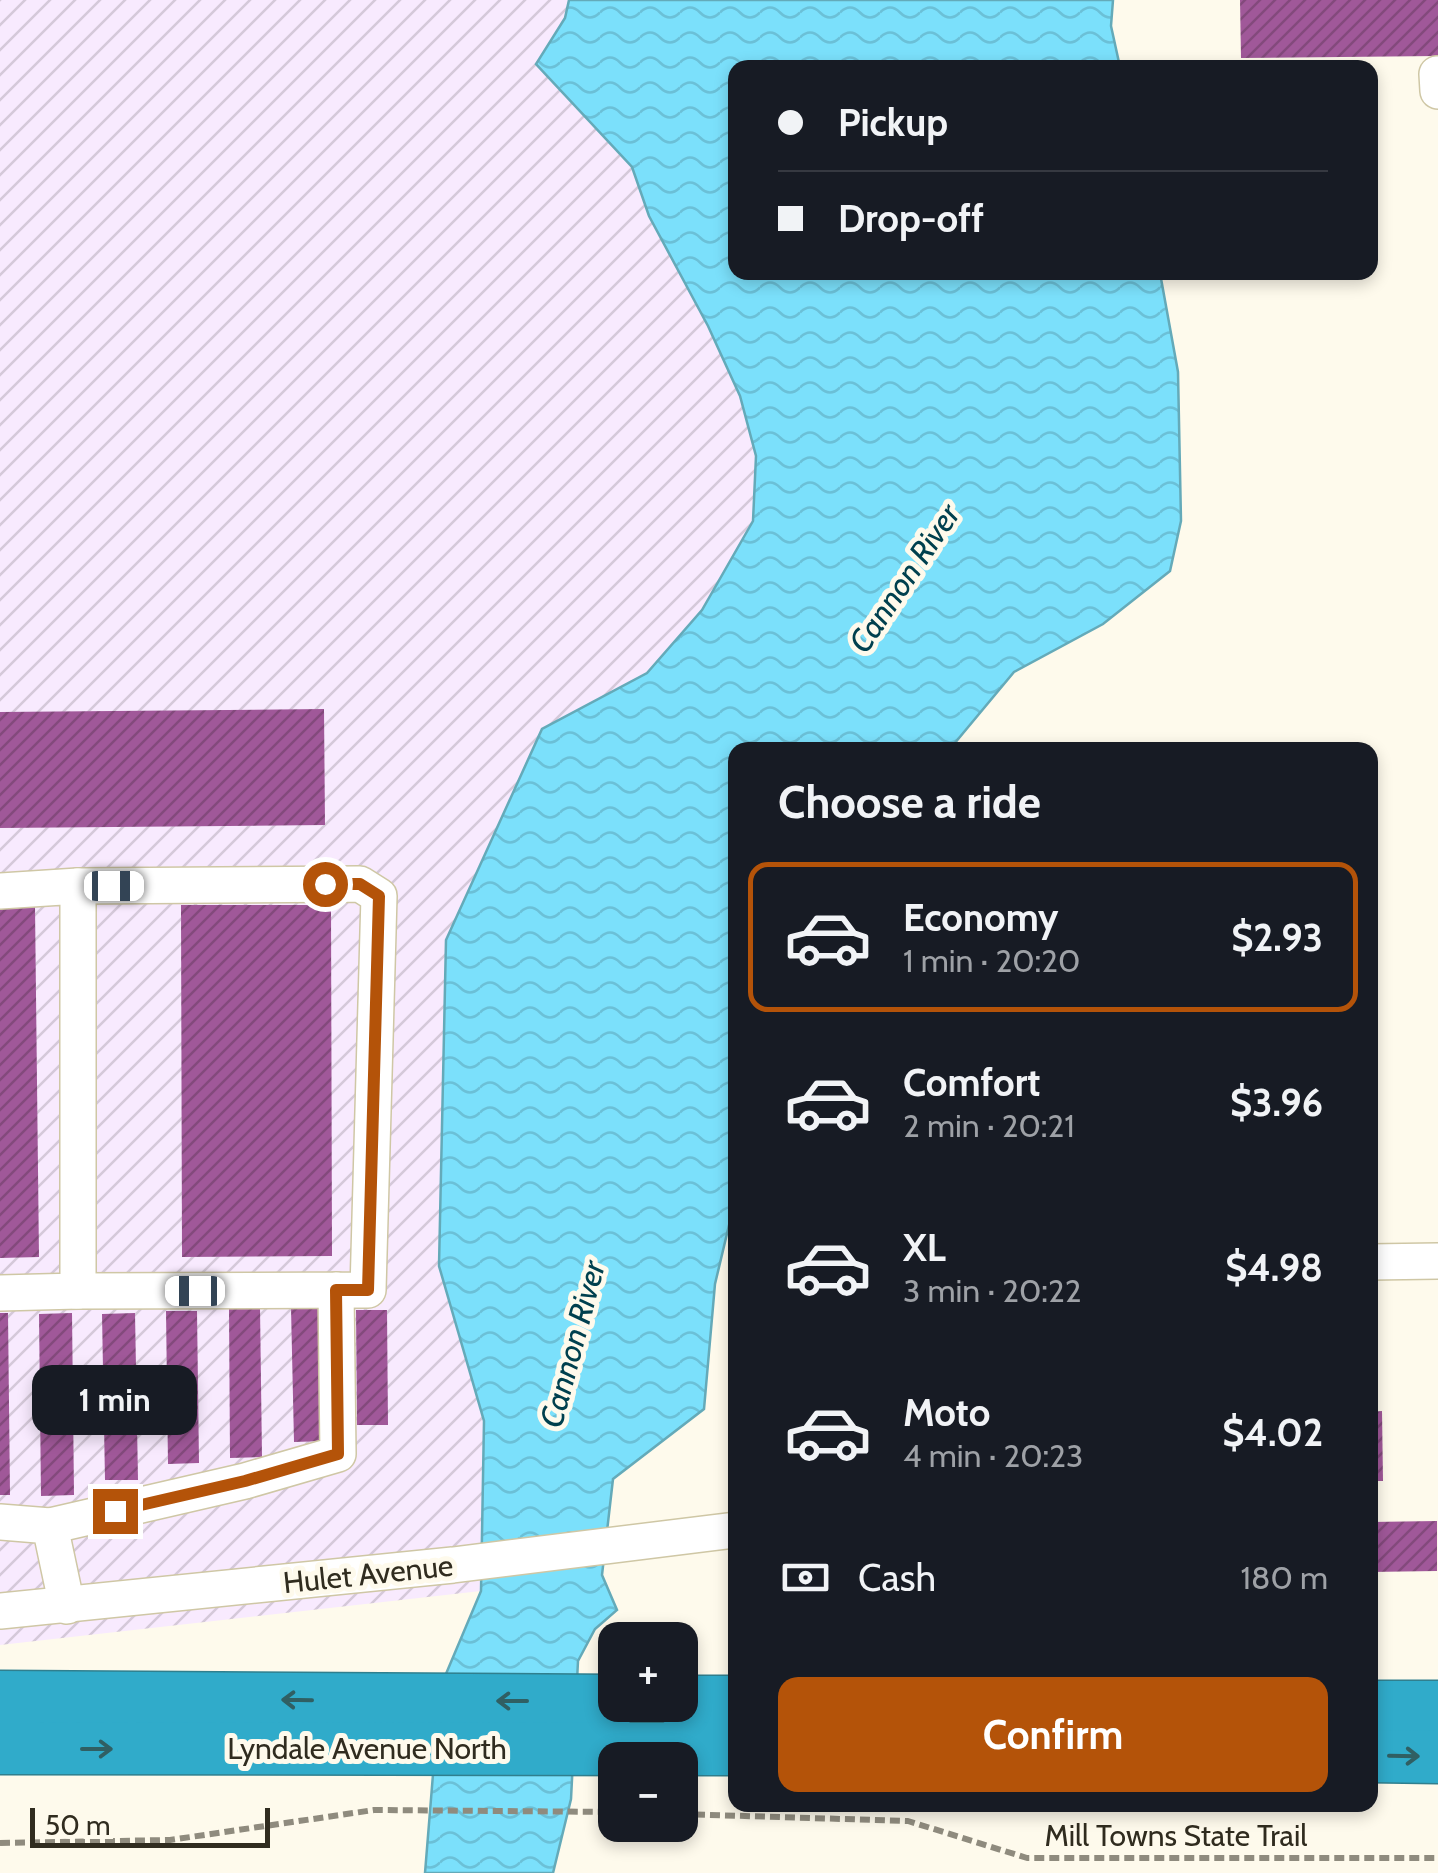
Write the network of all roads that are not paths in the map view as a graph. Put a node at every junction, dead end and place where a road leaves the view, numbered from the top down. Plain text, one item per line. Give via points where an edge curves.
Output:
1 (1437, 74) edge
2 (1438, 91) edge
3 (78, 886) junction
4 (0, 891) edge
5 (1438, 1261) edge
6 (1378, 1262) edge
7 (336, 1290) junction
8 (76, 1291) junction
9 (0, 1293) edge
10 (0, 1522) edge
11 (50, 1526) junction
12 (728, 1531) edge
13 (67, 1606) junction
14 (0, 1610) edge
15 (0, 1697) edge
16 (698, 1702) edge
17 (728, 1702) edge
18 (1378, 1707) edge
19 (1438, 1707) edge
20 (598, 1717) edge
21 (634, 1722) edge
22 (396, 1724) junction
23 (728, 1747) edge
24 (0, 1748) edge
25 (1378, 1756) edge
26 (1438, 1757) edge

1 - 2 street
3 - 4 street
3 - 7 street via 360,884 379,896 368,1290
3 - 8 street
5 - 6 street
7 - 8 street
7 - 11 street via 338,1454
8 - 9 street
10 - 11 street
11 - 13 street
12 - 13 street, Hulet Avenue
13 - 14 street, Hulet Avenue
22 -> 15 highway, Lyndale Avenue North
16 - 17 highway
18 - 19 highway
20 - 22 highway, Lyndale Avenue North
21 - 23 highway, Lyndale Avenue North
24 -> 22 highway, Lyndale Avenue North
25 -> 26 highway

